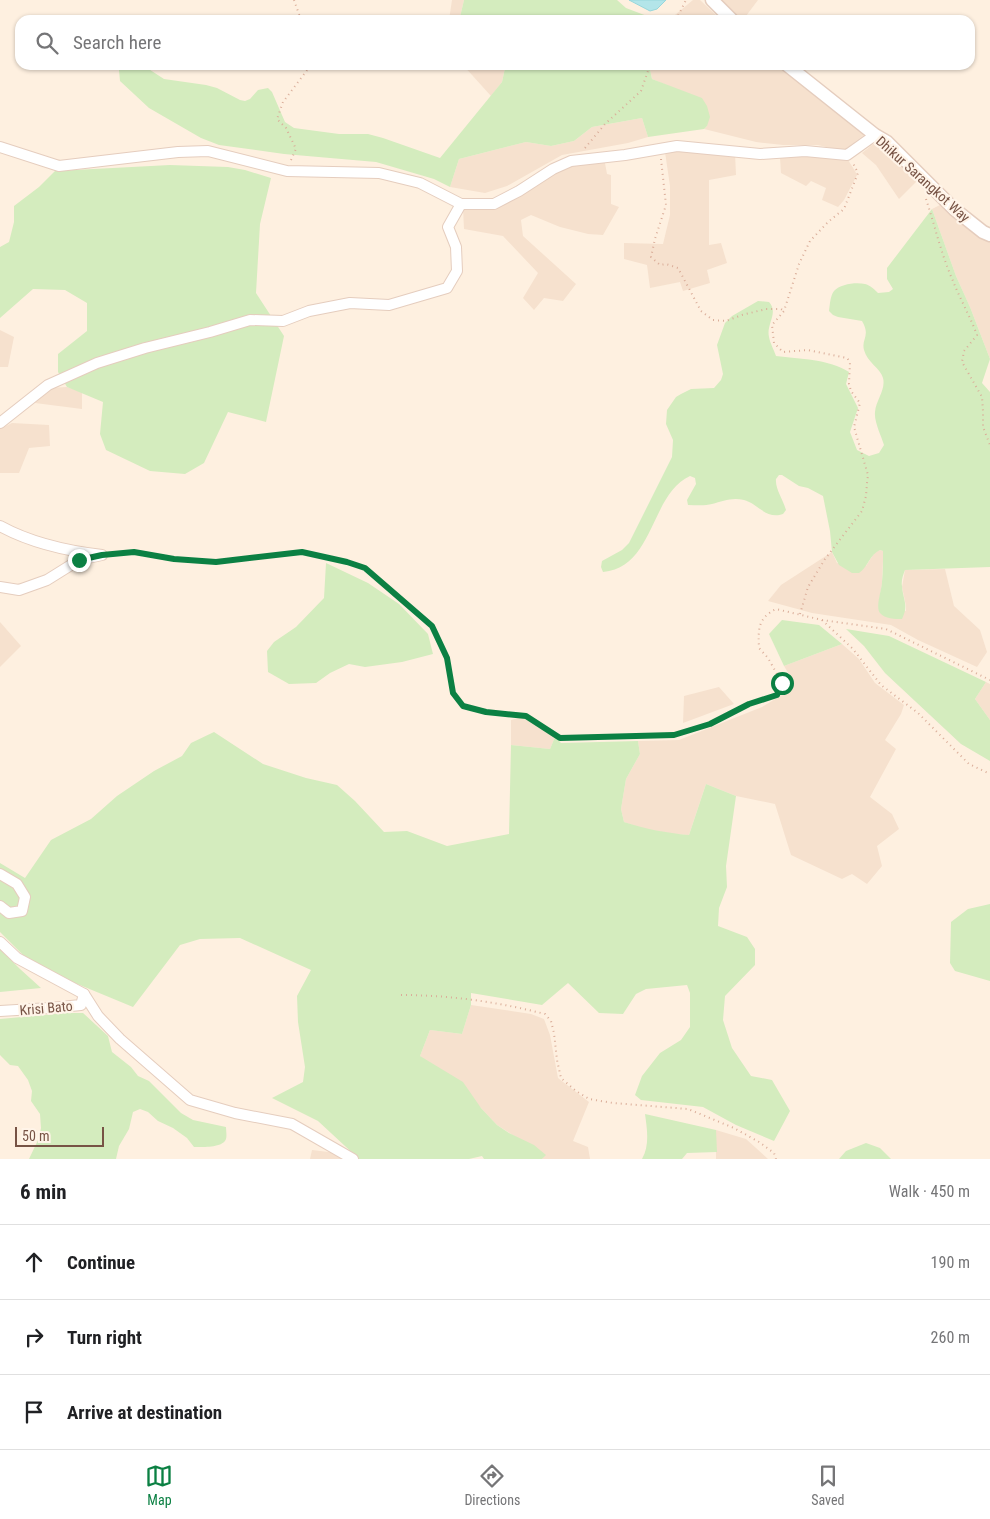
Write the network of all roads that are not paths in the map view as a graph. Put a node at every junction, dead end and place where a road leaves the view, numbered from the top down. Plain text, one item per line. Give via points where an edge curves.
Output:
1 (712, 0) edge
2 (727, 15) edge
3 (793, 70) edge
4 (876, 135) junction
5 (0, 147) edge
6 (461, 204) junction
7 (990, 234) edge
8 (0, 423) edge
9 (0, 526) edge
10 (0, 587) edge
11 (0, 874) edge
12 (0, 906) edge
13 (0, 942) edge
14 (84, 994) junction
15 (0, 1011) edge
16 (353, 1159) edge

1 - 2 street
3 - 4 street, Dhikur Sarangkot Way
4 - 6 street via 847,155 806,151 760,154 677,146 625,156 571,161 553,168 494,204
4 - 7 street, Dhikur Sarangkot Way via 962,215
5 - 6 street via 59,166 208,151 286,171 379,173 420,183
6 - 8 street via 448,227 456,247 457,270 447,288 389,305 350,303 309,311 283,321 250,320 145,348 97,363 48,385
9 - 10 street via 69,551 102,555 79,560 47,580 19,590
11 - 12 street via 17,884 25,897 22,911 10,913
13 - 14 street via 17,958
14 - 15 street, Krisi Bato via 81,1005
14 - 16 street via 98,1016 120,1040 190,1100 292,1124

